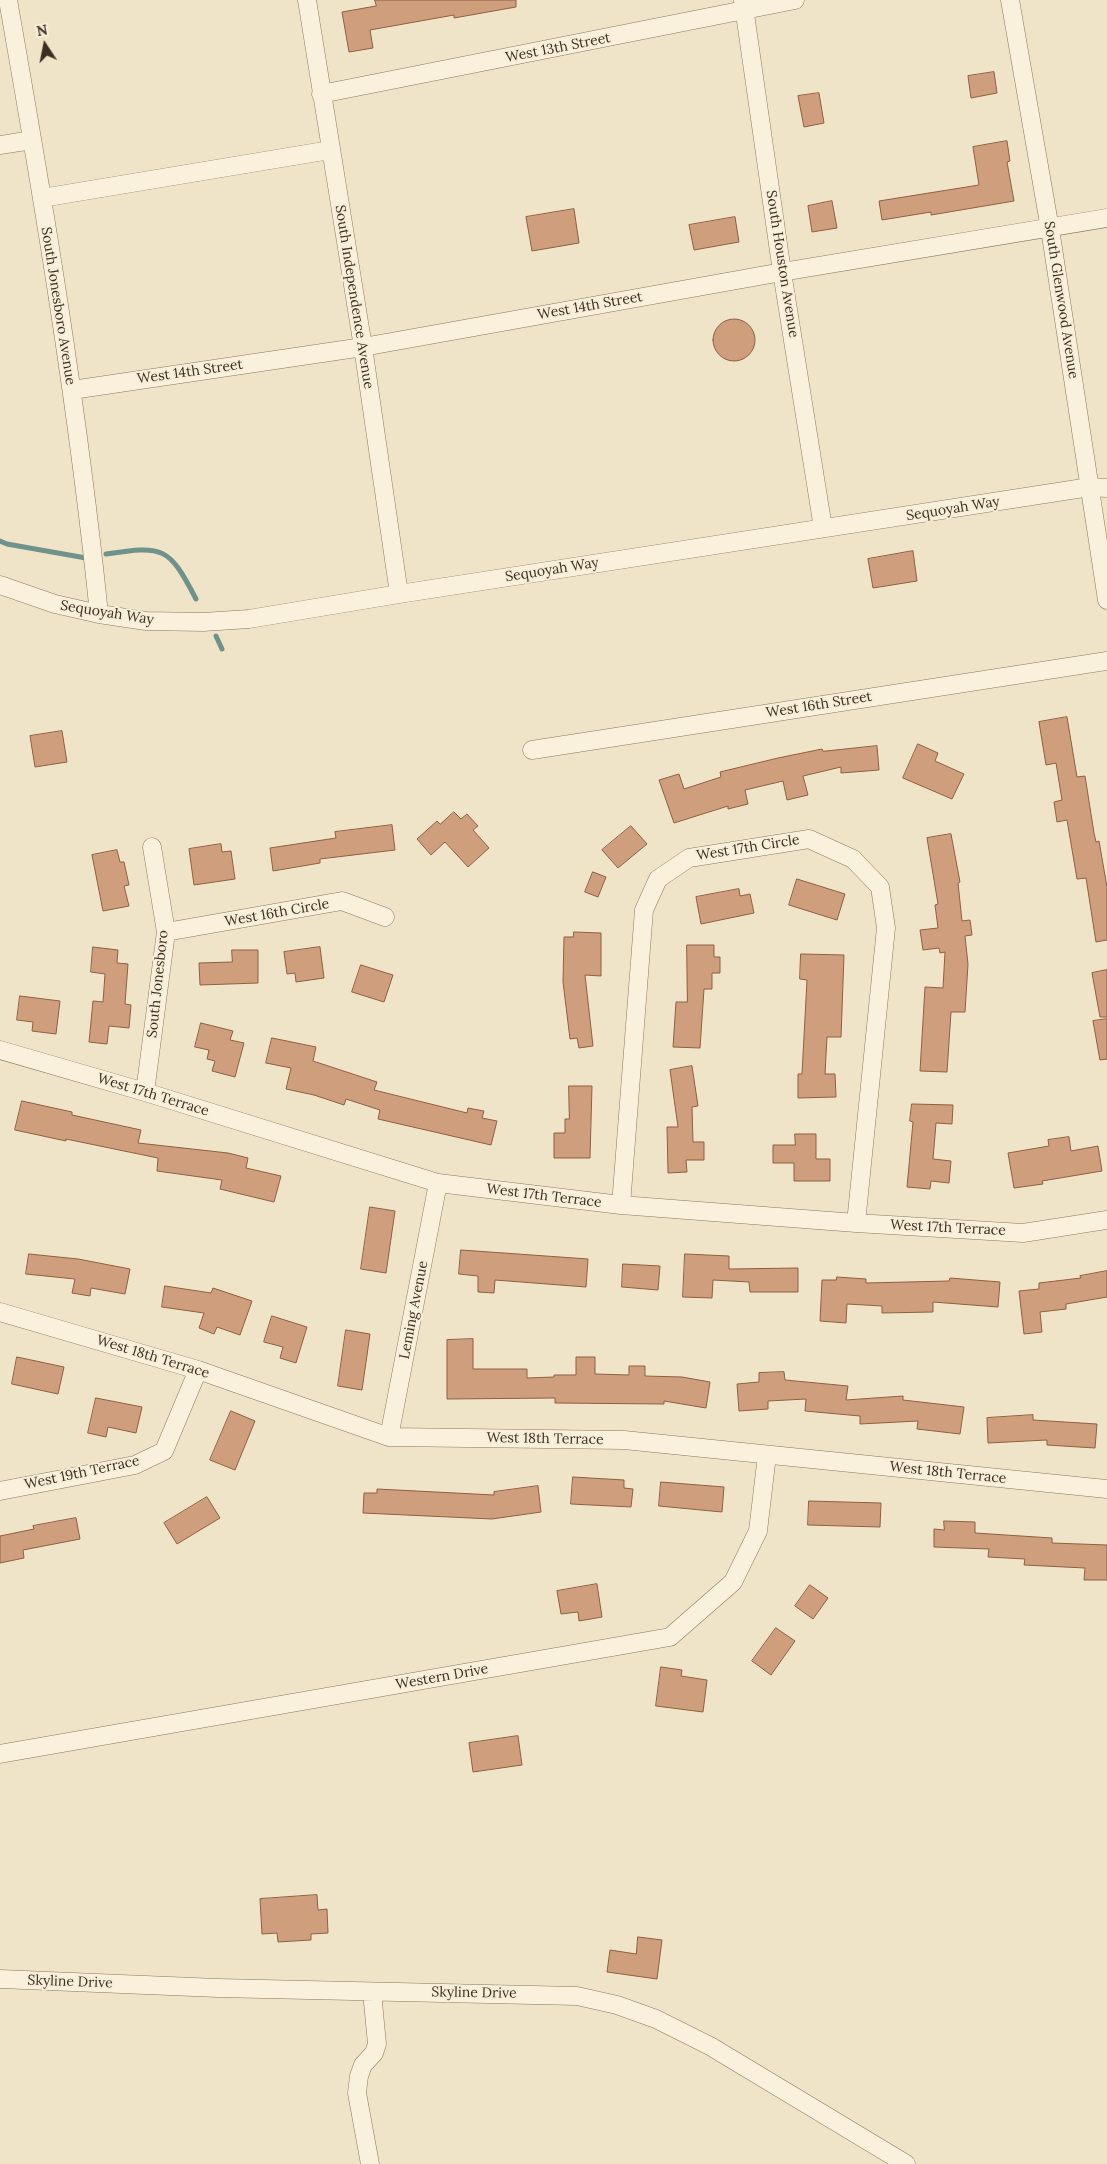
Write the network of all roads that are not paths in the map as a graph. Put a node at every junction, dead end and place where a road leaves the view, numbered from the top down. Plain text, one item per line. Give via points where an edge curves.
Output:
1 (8, 0) edge
2 (307, 0) edge
3 (795, 0) edge
4 (1010, 0) edge
5 (744, 6) edge
6 (321, 94) junction
7 (32, 140) junction
8 (0, 145) edge
9 (330, 150) junction
10 (42, 198) junction
11 (1107, 218) edge
12 (1050, 228) junction
13 (782, 272) junction
14 (363, 347) junction
15 (72, 390) junction
16 (1099, 488) edge
17 (823, 528) junction
18 (0, 585) edge
19 (399, 594) junction
20 (1107, 600) edge
21 (99, 614) junction
22 (1107, 661) edge
23 (532, 750) dead end
24 (152, 847) dead end
25 (385, 917) dead end
26 (166, 932) junction
27 (0, 1050) edge
28 (144, 1092) junction
29 (438, 1183) junction
30 (621, 1205) junction
31 (1107, 1220) edge
32 (856, 1223) junction
33 (0, 1312) edge
34 (198, 1370) junction
35 (389, 1437) junction
36 (767, 1455) junction
37 (1107, 1489) edge
38 (0, 1490) edge
39 (0, 1754) edge
40 (0, 1979) edge
41 (372, 1992) junction
42 (370, 2164) edge
43 (906, 2164) edge

1 - 7 street, South Jonesboro Avenue
2 - 6 street, South Independence Avenue
3 - 5 street, West 13th Street
4 - 12 street, South Glenwood Avenue
5 - 6 street, West 13th Street
5 - 13 street, South Houston Avenue
6 - 9 street, South Independence Avenue
7 - 8 street
7 - 10 street, South Jonesboro Avenue
9 - 10 street
9 - 14 street, South Independence Avenue
10 - 15 street, South Jonesboro Avenue
11 - 12 street, West 14th Street
12 - 13 street, West 14th Street
12 - 16 street, South Glenwood Avenue
13 - 14 street, West 14th Street
13 - 17 street, South Houston Avenue
14 - 15 street, West 14th Street
14 - 19 street, South Independence Avenue
15 - 21 street, South Jonesboro Avenue
16 - 17 street, Sequoyah Way
16 - 20 street, South Glenwood Avenue
17 - 19 street, Sequoyah Way
18 - 21 street, Sequoyah Way via 55,604
19 - 21 street, Sequoyah Way via 249,619 146,621
22 - 23 street, West 16th Street
24 - 26 street, South Jonesboro
25 - 26 street, West 16th Circle via 342,901
26 - 28 street, South Jonesboro
27 - 28 street, West 17th Terrace
28 - 29 street, West 17th Terrace
29 - 30 street, West 17th Terrace
29 - 35 street, Leming Avenue
30 - 32 street, West 17th Terrace
30 - 32 street, West 17th Circle via 644,910 658,880 689,858 810,839 853,859 880,888 886,928
31 - 32 street, West 17th Terrace via 1023,1233
33 - 34 street, West 18th Terrace
34 - 35 street, West 18th Terrace
34 - 38 street, West 19th Terrace via 164,1451 135,1465
35 - 36 street, West 18th Terrace via 624,1440
36 - 37 street, West 18th Terrace
36 - 39 street, Western Drive via 758,1531 734,1582 670,1636
40 - 41 street, Skyline Drive
41 - 42 street via 377,2044 363,2065 356,2092
41 - 43 street, Skyline Drive via 577,1996 617,2005 656,2019 710,2046

